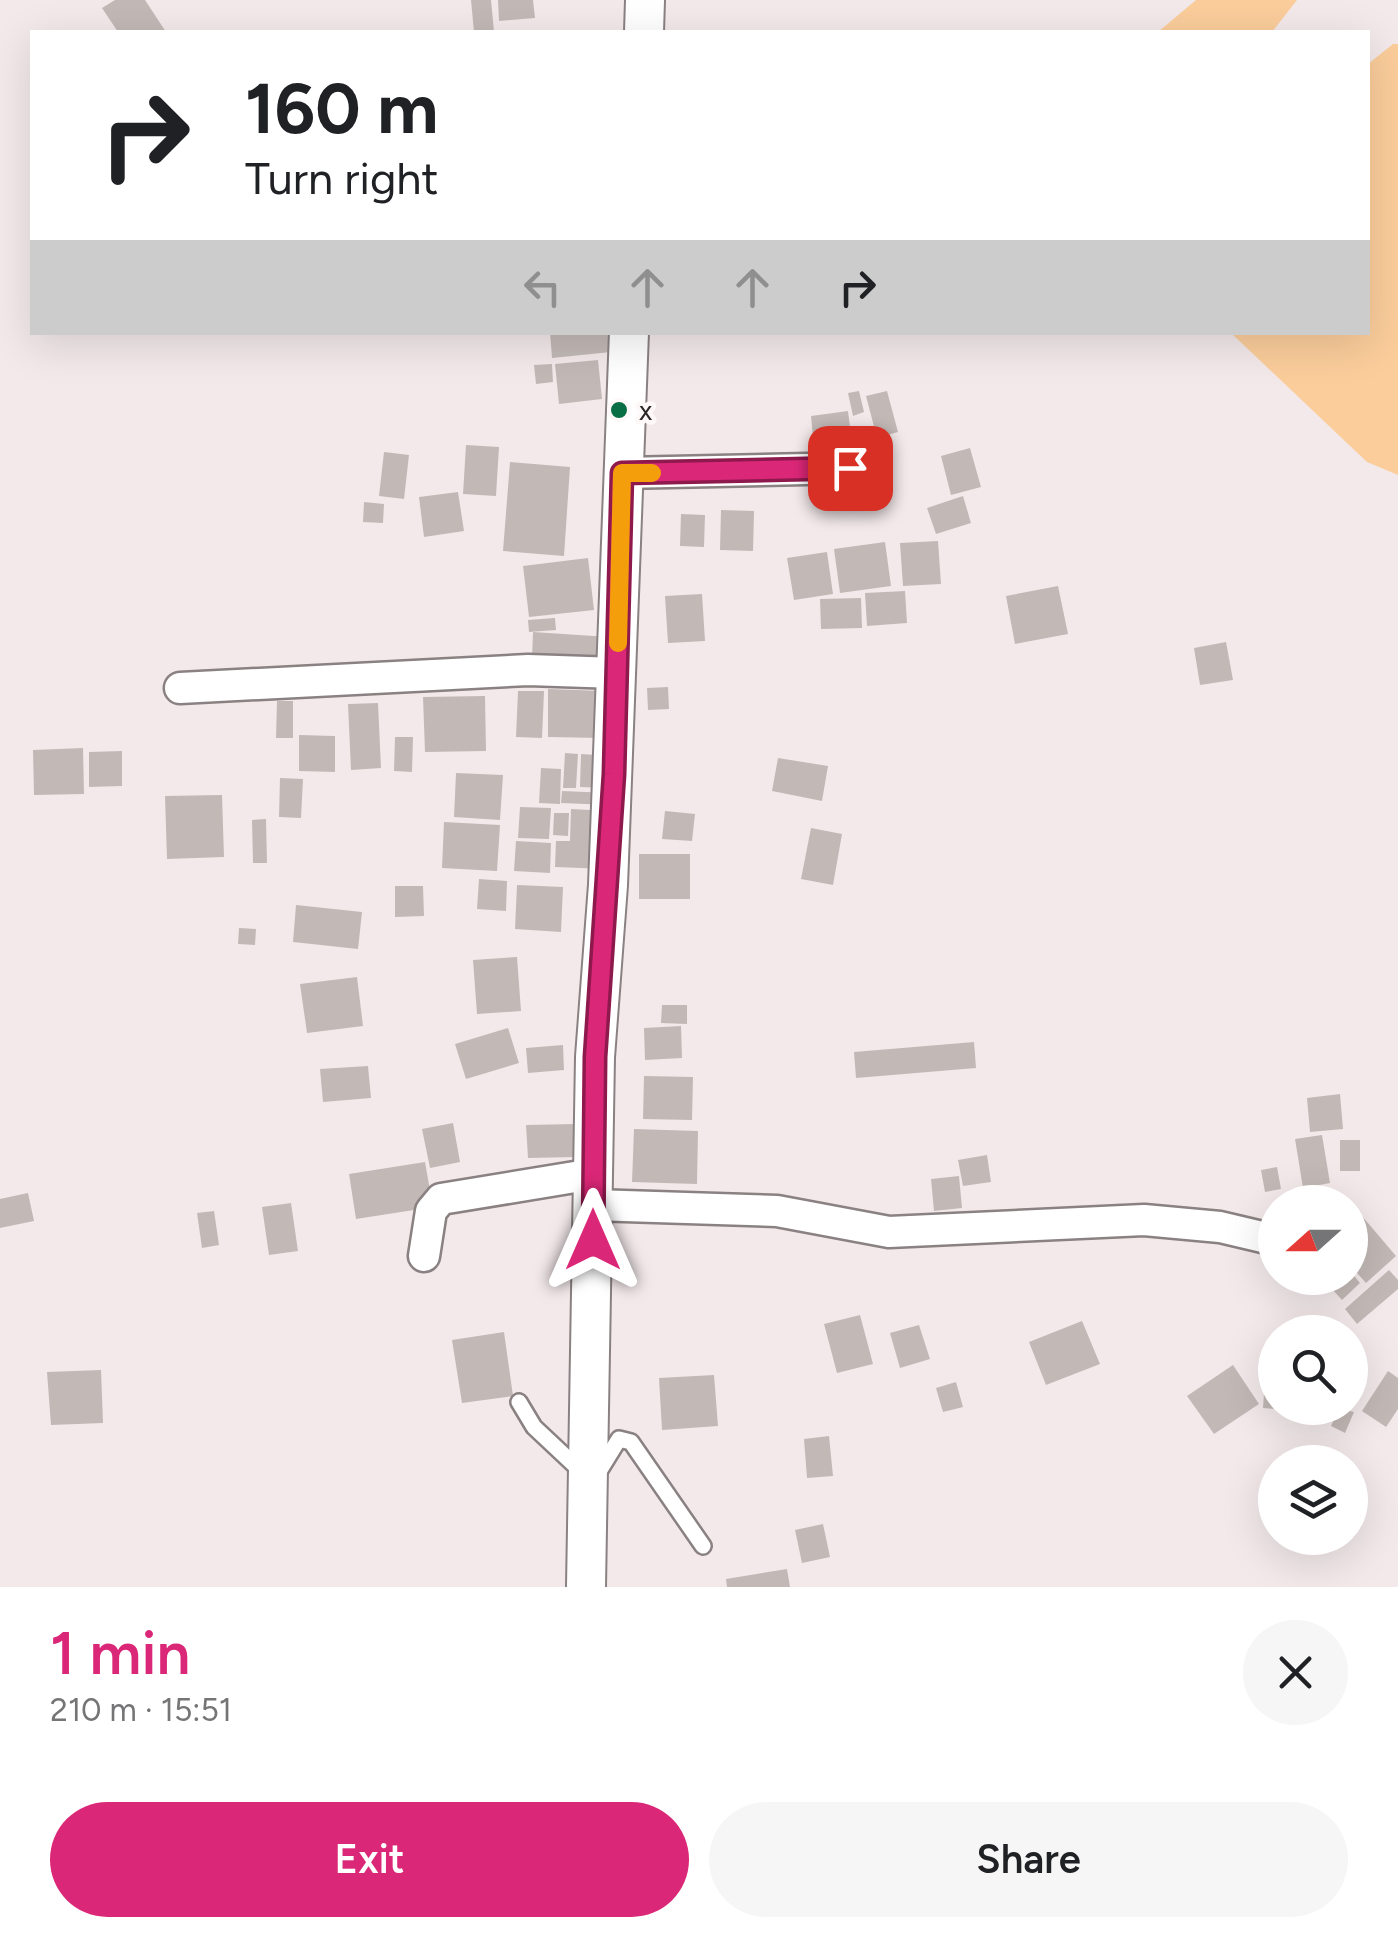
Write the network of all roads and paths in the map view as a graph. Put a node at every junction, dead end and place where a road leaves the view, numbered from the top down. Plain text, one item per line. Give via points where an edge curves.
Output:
1 (646, 0) edge
2 (644, 30) edge
3 (629, 335) edge
4 (850, 468) dead end
5 (622, 473) junction
6 (617, 673) junction
7 (180, 688) dead end
8 (593, 1189) junction
9 (1258, 1236) edge
10 (424, 1256) dead end
11 (519, 1402) dead end
12 (585, 1487) junction
13 (703, 1546) dead end
14 (586, 1587) edge

1 - 2 street
3 - 5 street
4 - 5 street
5 - 6 street
6 - 7 street via 528,670
6 - 8 street
8 - 9 street via 889,1232 1144,1220
8 - 10 street via 442,1200 431,1210
8 - 12 street
11 - 12 lane
12 - 13 lane via 624,1438
12 - 14 street

